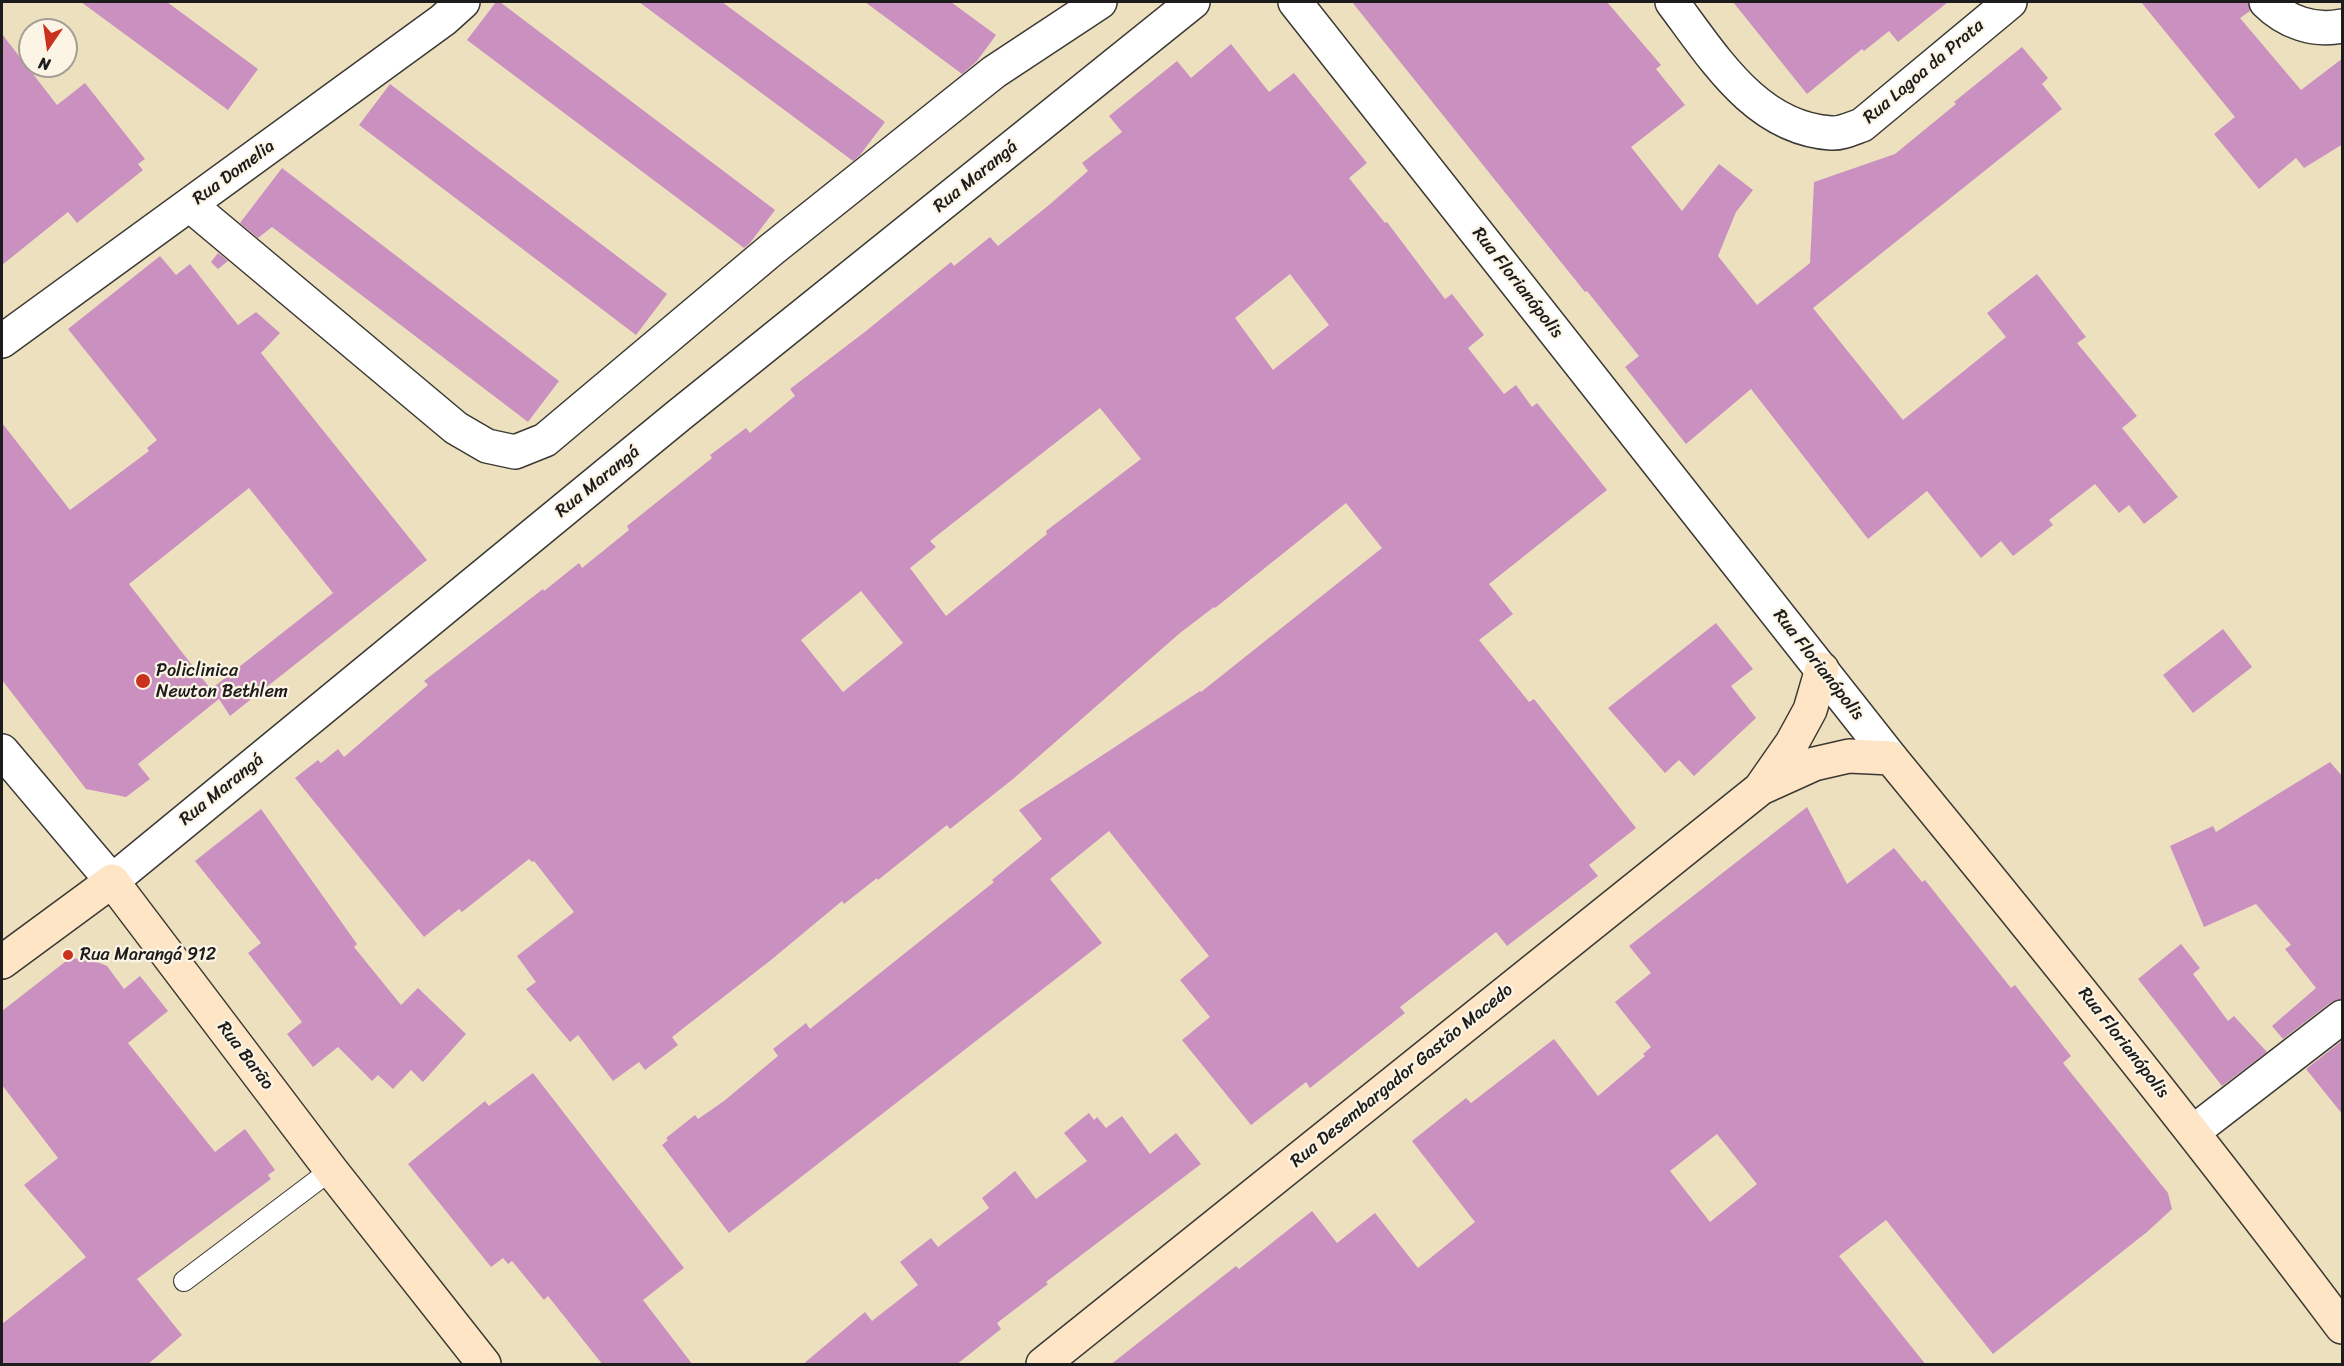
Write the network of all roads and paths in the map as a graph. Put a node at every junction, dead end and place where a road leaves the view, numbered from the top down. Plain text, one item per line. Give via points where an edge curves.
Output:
1 (463, 2) edge
2 (1100, 2) edge
3 (1193, 2) edge
4 (1294, 2) edge
5 (1672, 2) edge
6 (2266, 2) edge
7 (1994, 7) edge
8 (2343, 26) edge
9 (190, 205) junction
10 (2, 341) edge
11 (1822, 669) junction
12 (2, 751) edge
13 (1891, 758) junction
14 (1761, 788) junction
15 (112, 881) junction
16 (2, 962) edge
17 (2343, 1017) edge
18 (2193, 1132) junction
19 (331, 1170) junction
20 (184, 1281) dead end
21 (2343, 1327) edge
22 (484, 1365) edge
23 (1043, 1365) edge

1 - 9 street, Rua Domelia
2 - 9 street via 994,72 771,250 545,440 515,452 486,446 456,428
3 - 15 street, Rua Marangá via 678,416
4 - 11 street, Rua Florianópolis
5 - 7 street, Rua Lagoa da Prata via 1731,79 1762,108 1797,125 1832,133 1862,125
6 - 8 street via 2277,13 2303,25 2328,29
9 - 10 street, Rua Domelia
11 - 13 street, Rua Florianópolis
11 - 14 street, Rua Desembargador Gastão Macedo via 1810,710
12 - 15 street, Rua Barão
13 - 14 street, Rua Desembargador Gastão Macedo via 1849,756 1814,764
13 - 18 street, Rua Florianópolis via 2037,934
14 - 23 street, Rua Desembargador Gastão Macedo
15 - 16 street, Rua Marangá
15 - 19 street, Rua Barão
17 - 18 street
18 - 21 street, Rua Florianópolis
19 - 20 lane
19 - 22 street, Rua Barão

